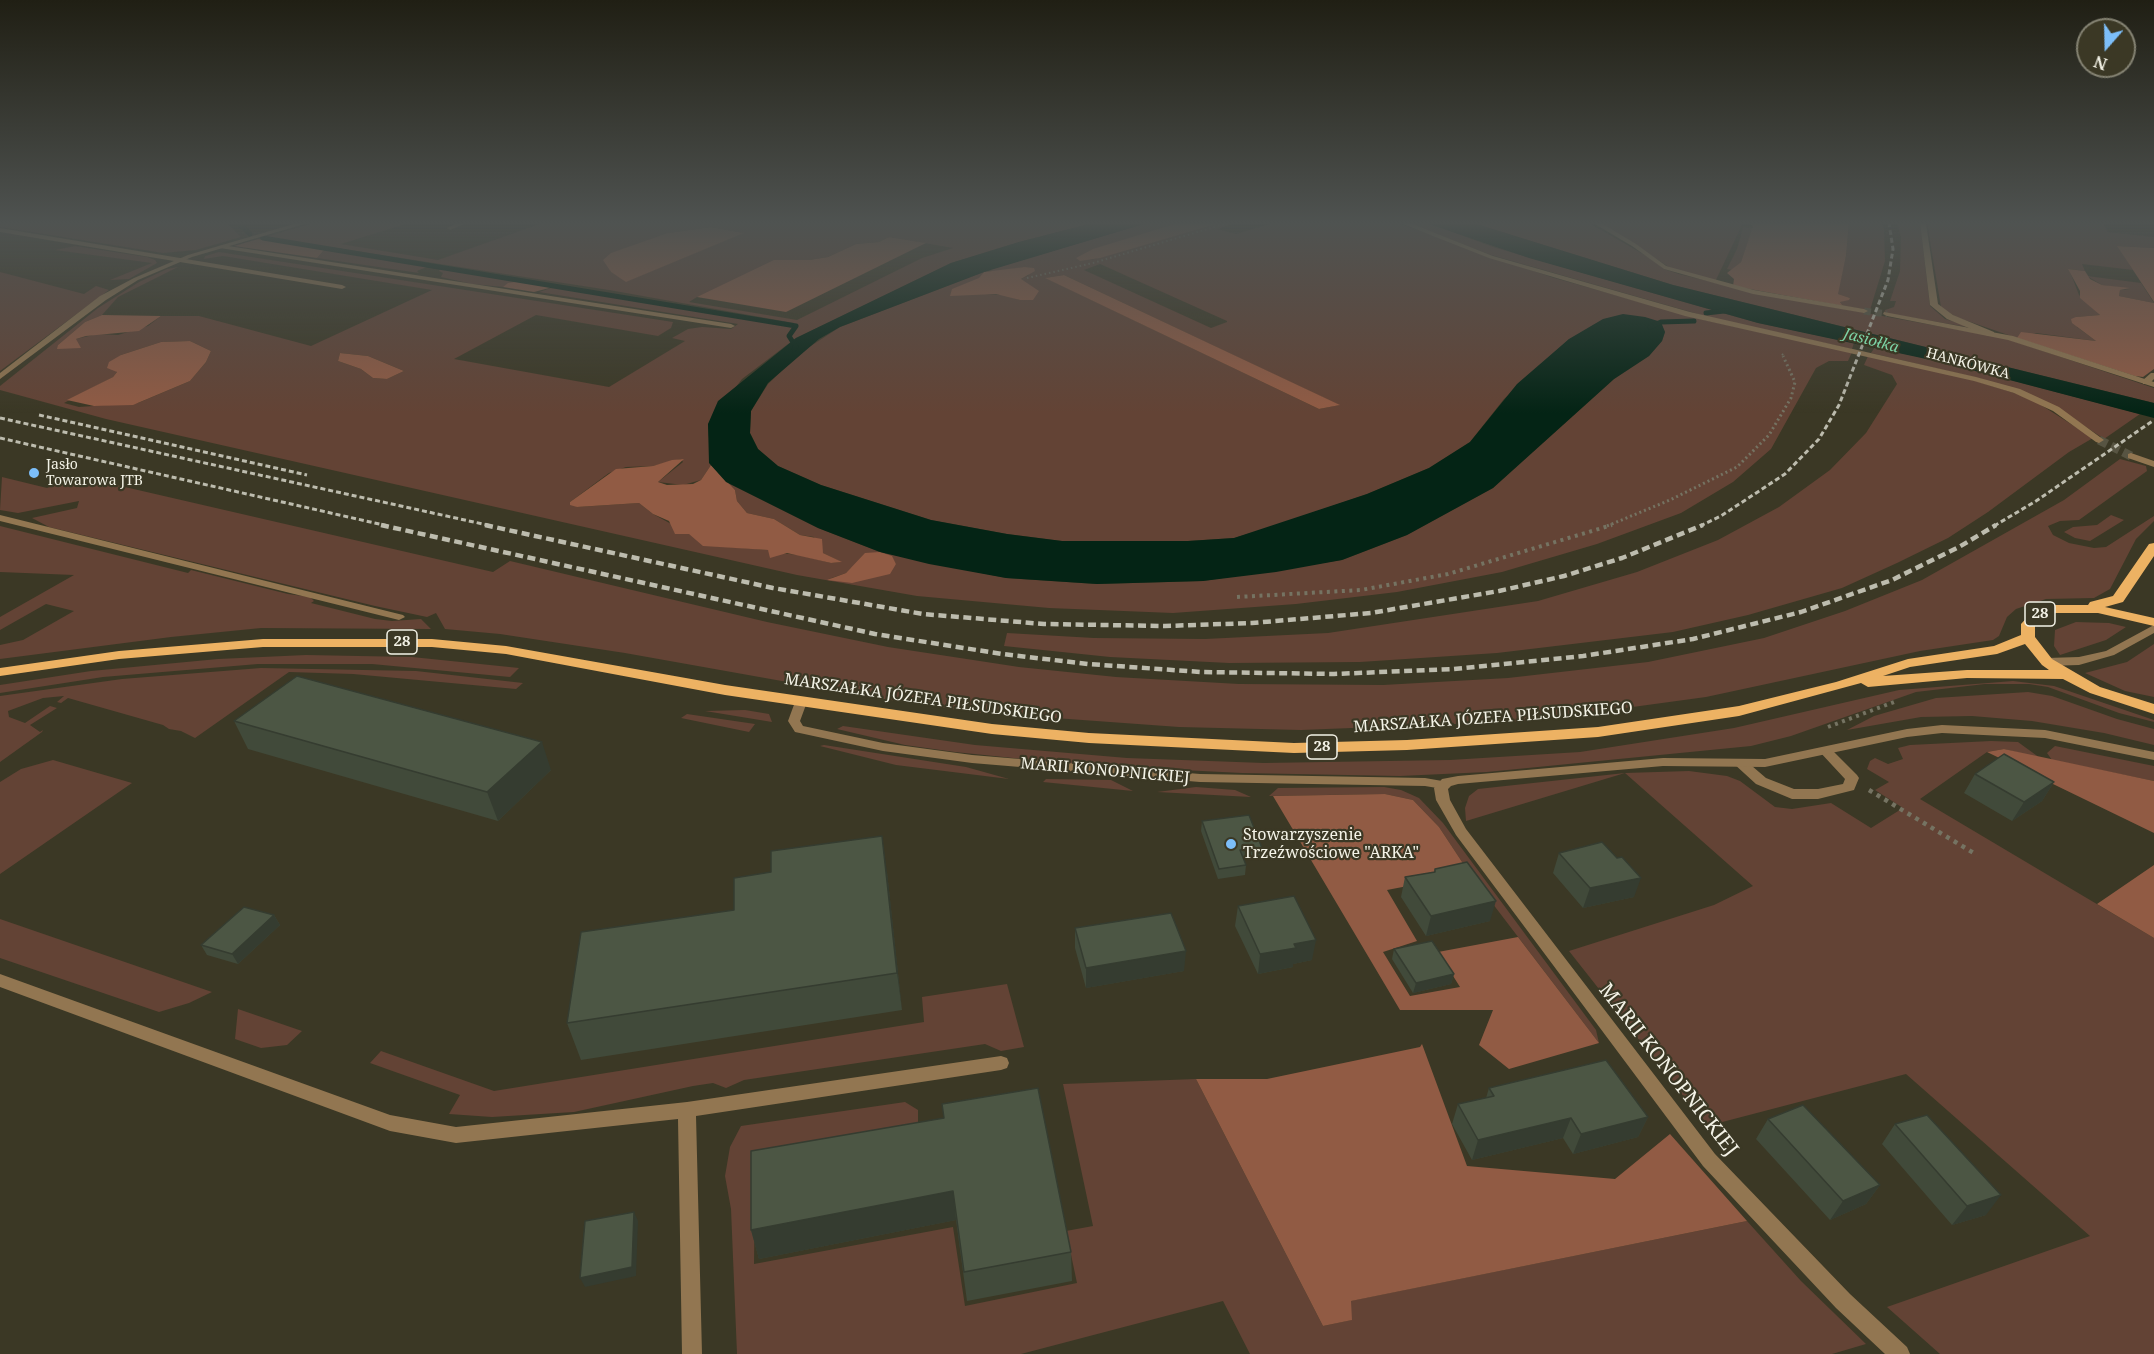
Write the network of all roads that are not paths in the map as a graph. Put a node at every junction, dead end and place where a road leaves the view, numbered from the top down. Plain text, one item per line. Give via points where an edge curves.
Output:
1 (124, 286) edge
2 (337, 286) edge
3 (474, 286) edge
4 (1590, 286) edge
5 (1731, 286) edge
6 (1931, 286) edge
7 (342, 287) dead end
8 (1864, 311) tunnel mouth
9 (1887, 314) tunnel mouth
10 (731, 326) dead end
11 (1991, 334) junction
12 (2154, 375) edge
13 (0, 377) edge
14 (2150, 384) edge
15 (2099, 440) tunnel mouth
16 (2132, 456) tunnel mouth
17 (2154, 465) edge
18 (0, 518) edge
19 (2154, 547) edge
20 (2080, 607) junction
21 (399, 617) dead end
22 (2154, 622) edge
23 (2154, 628) edge
24 (2028, 637) junction
25 (2048, 662) junction
26 (0, 672) edge
27 (2066, 675) junction
28 (1841, 685) junction
29 (801, 702) junction
30 (2154, 709) edge
31 (1824, 751) junction
32 (2154, 756) edge
33 (1740, 763) junction
34 (1443, 785) junction
35 (0, 980) edge
36 (1001, 1063) dead end
37 (687, 1110) junction
38 (692, 1354) edge
39 (1900, 1354) edge

1 - 13 street via 103,298
2 - 7 street
3 - 10 street
4 - 15 street, HANKÓWKA via 1754,330 2017,391 2056,409
5 - 8 street
6 - 11 street via 1934,305 1950,317
9 - 11 street
11 - 14 street via 2033,344
12 - 14 street
16 - 17 street
18 - 21 street
19 - 20 main road, 28 via 2118,598 2108,604
20 - 22 main road, 28
20 - 24 main road, 28 via 2038,614 2028,624
23 - 25 street via 2110,653 2079,661
24 - 25 main road, 28
24 - 28 main road, MARSZAŁKA JÓZEFA PIŁSUDSKIEGO / 28 via 1997,650 1908,663
25 - 27 main road, 28
26 - 29 main road, MARSZAŁKA JÓZEFA PIŁSUDSKIEGO / 28 via 119,655 262,643 432,643 506,650
27 - 28 main road, MARSZAŁKA JÓZEFA PIŁSUDSKIEGO / 28 via 1967,674
27 - 30 main road, 28 via 2094,690
28 - 29 main road, MARSZAŁKA JÓZEFA PIŁSUDSKIEGO / 28 via 1739,711 1598,732 1407,746 1294,748 992,729
29 - 34 street, MARII KONOPNICKIEJ via 794,721 800,729 972,759 1200,778
31 - 32 street, MARII KONOPNICKIEJ via 1931,730 1976,729 2045,734
31 - 33 street, MARII KONOPNICKIEJ via 1765,763
31 - 33 street via 1852,778 1849,787 1818,794 1792,794 1761,781
33 - 34 street, MARII KONOPNICKIEJ via 1663,762 1458,780
34 - 39 street, MARII KONOPNICKIEJ via 1441,794 1461,832 1702,1151 1820,1277
35 - 37 street via 390,1123 421,1130 456,1135
36 - 37 street
37 - 38 street

